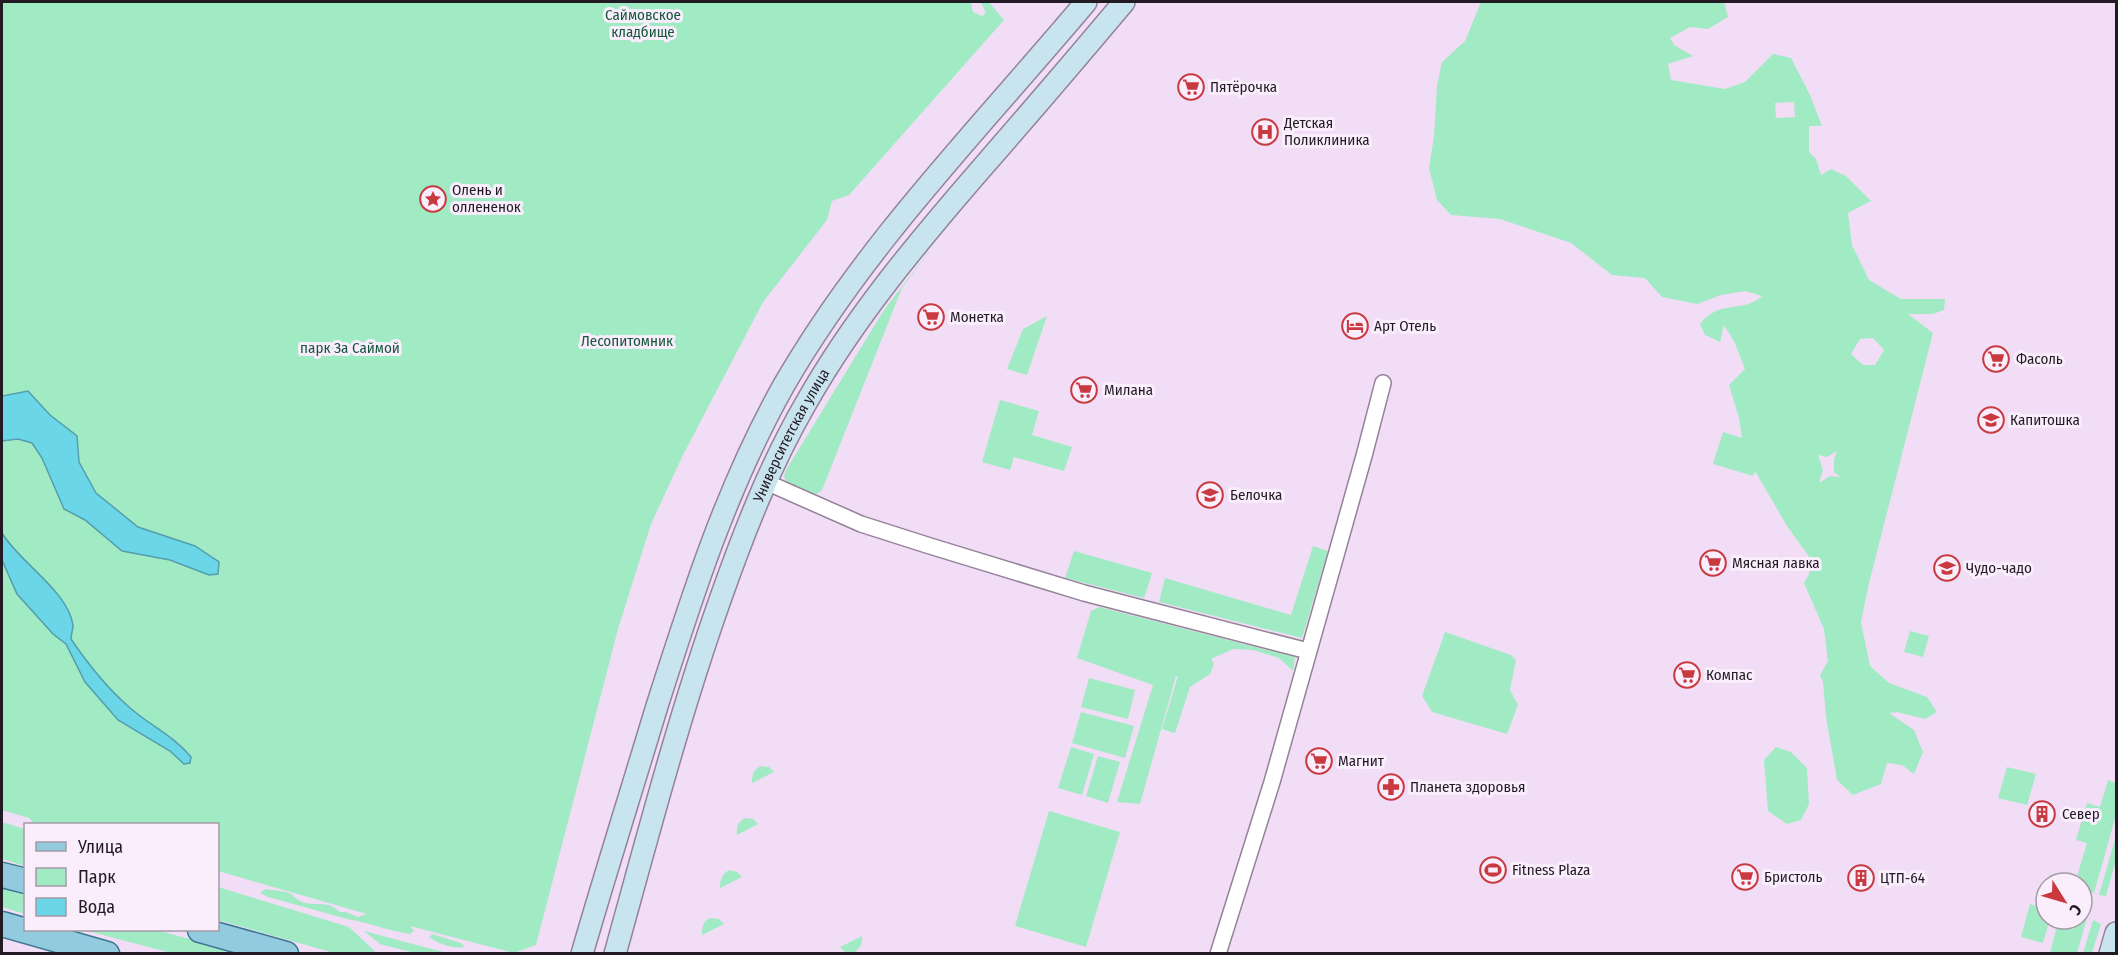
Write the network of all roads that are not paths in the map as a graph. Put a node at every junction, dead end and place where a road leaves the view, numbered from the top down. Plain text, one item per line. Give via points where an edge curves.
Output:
1 (1086, 2) edge
2 (1124, 2) edge
3 (1383, 382) dead end
4 (766, 483) junction
5 (1308, 651) junction
6 (2, 875) edge
7 (24, 880) edge
8 (2, 924) edge
9 (24, 930) edge
10 (26, 931) edge
11 (204, 931) edge
12 (2116, 933) edge
13 (107, 954) edge
14 (286, 954) edge
15 (582, 954) edge
16 (615, 954) edge
17 (1218, 954) edge
18 (2110, 954) edge

1 - 15 main road, Университетская улица via 879,244 805,351 761,427 738,475 674,651
2 - 4 main road, Университетская улица via 938,218 863,315 806,403
3 - 5 street
4 - 5 street via 861,524 930,546 1084,593
4 - 16 main road, Университетская улица via 741,540 699,659
5 - 17 street
6 - 7 main road
8 - 9 main road
10 - 13 main road
11 - 14 main road
12 - 18 main road

